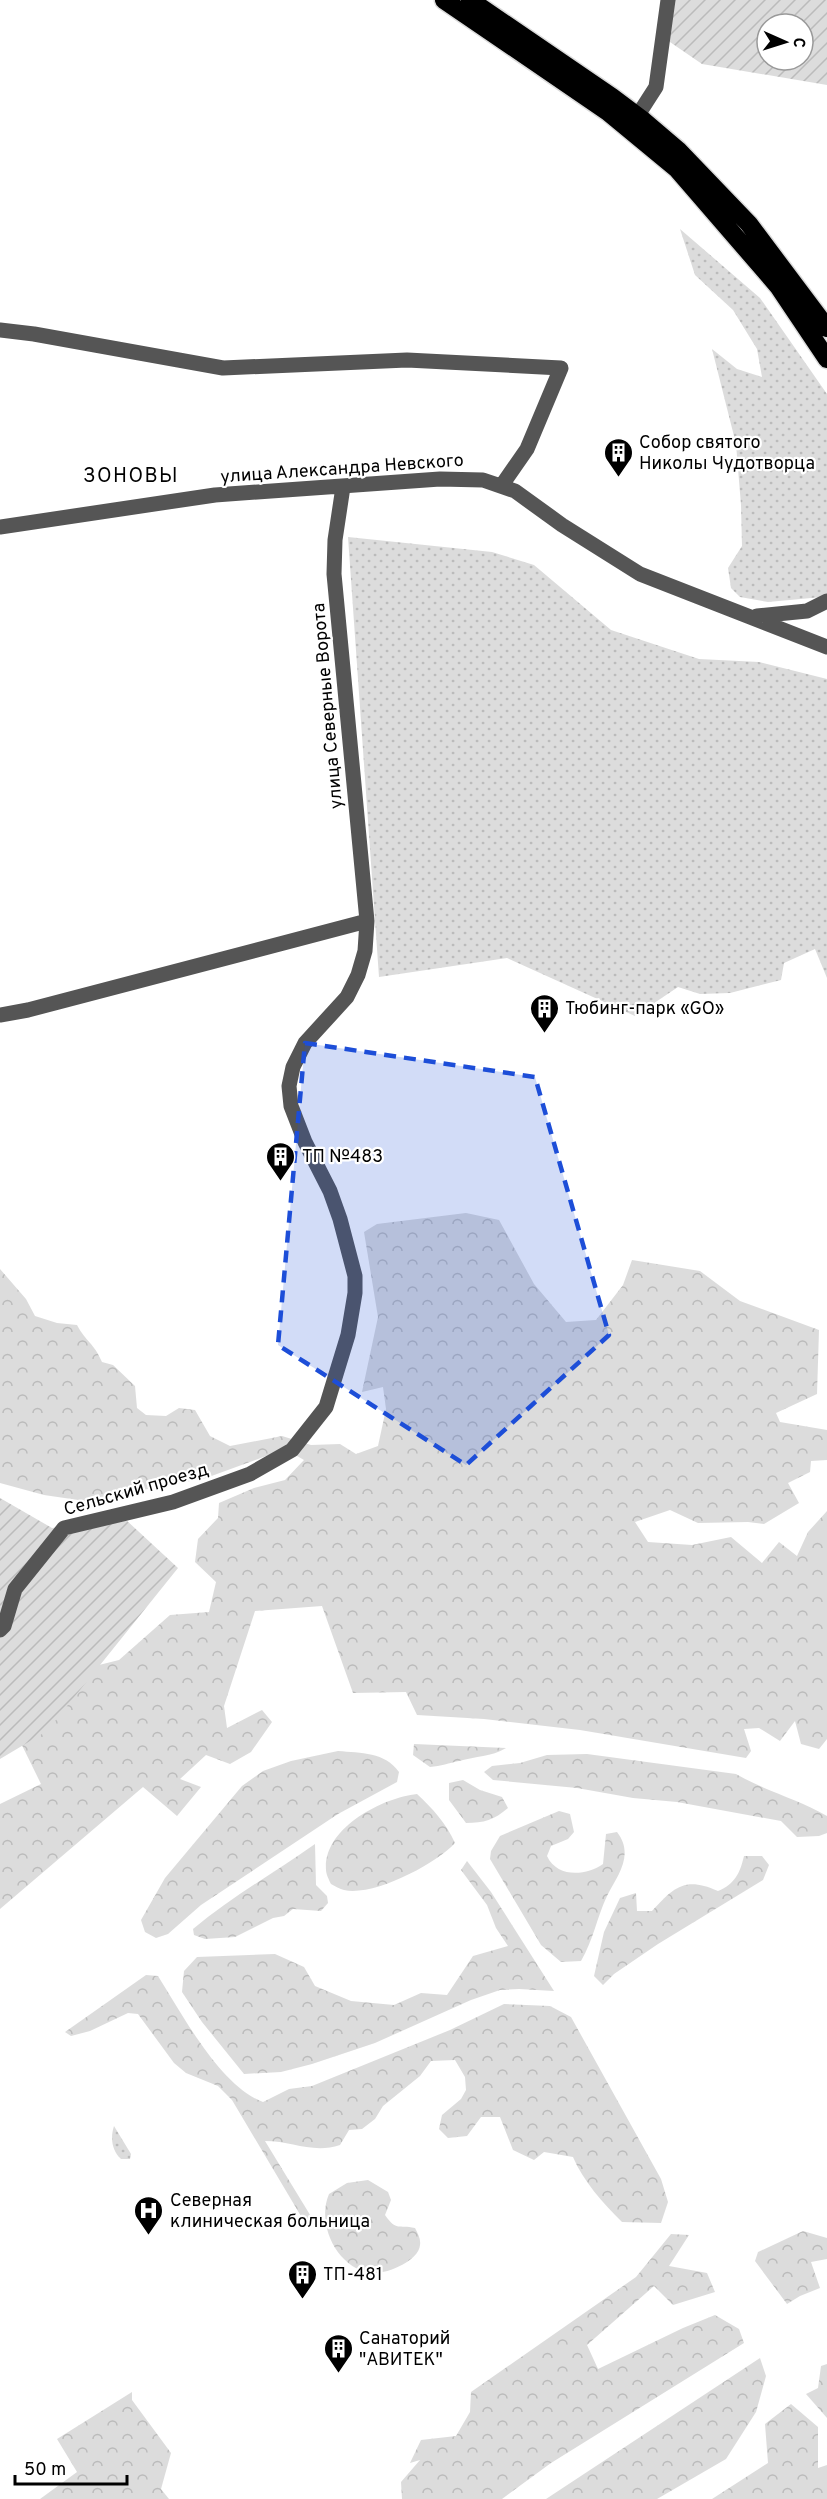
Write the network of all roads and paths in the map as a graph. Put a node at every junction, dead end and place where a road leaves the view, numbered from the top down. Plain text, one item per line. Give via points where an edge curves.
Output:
1 (444, 0) edge
2 (470, 0) edge
3 (668, 0) edge
4 (638, 116) junction
5 (827, 328) edge
6 (0, 330) edge
7 (827, 359) edge
8 (502, 485) junction
9 (343, 487) junction
10 (0, 527) edge
11 (827, 602) edge
12 (750, 616) junction
13 (827, 647) edge
14 (368, 921) junction
15 (0, 1015) edge
16 (0, 1630) edge

1 - 7 highway via 608,112 677,169 778,286
2 - 4 highway
3 - 4 street via 656,87
4 - 5 highway via 686,158 749,225
6 - 8 street via 223,368 407,360 561,368 527,449
8 - 9 street, улица Александра Невского via 463,478
8 - 12 street, улица Александра Невского via 640,573
9 - 10 street, улица Александра Невского via 215,495
9 - 14 street, улица Северные Ворота via 334,574
11 - 12 street via 788,614
12 - 13 street, улица Александра Невского
14 - 15 street
14 - 16 street, Сельский проезд via 358,975 347,997 305,1043 293,1066 289,1086 291,1107 330,1191 355,1276 348,1335 326,1407 292,1450 250,1474 173,1502 64,1528 15,1589

